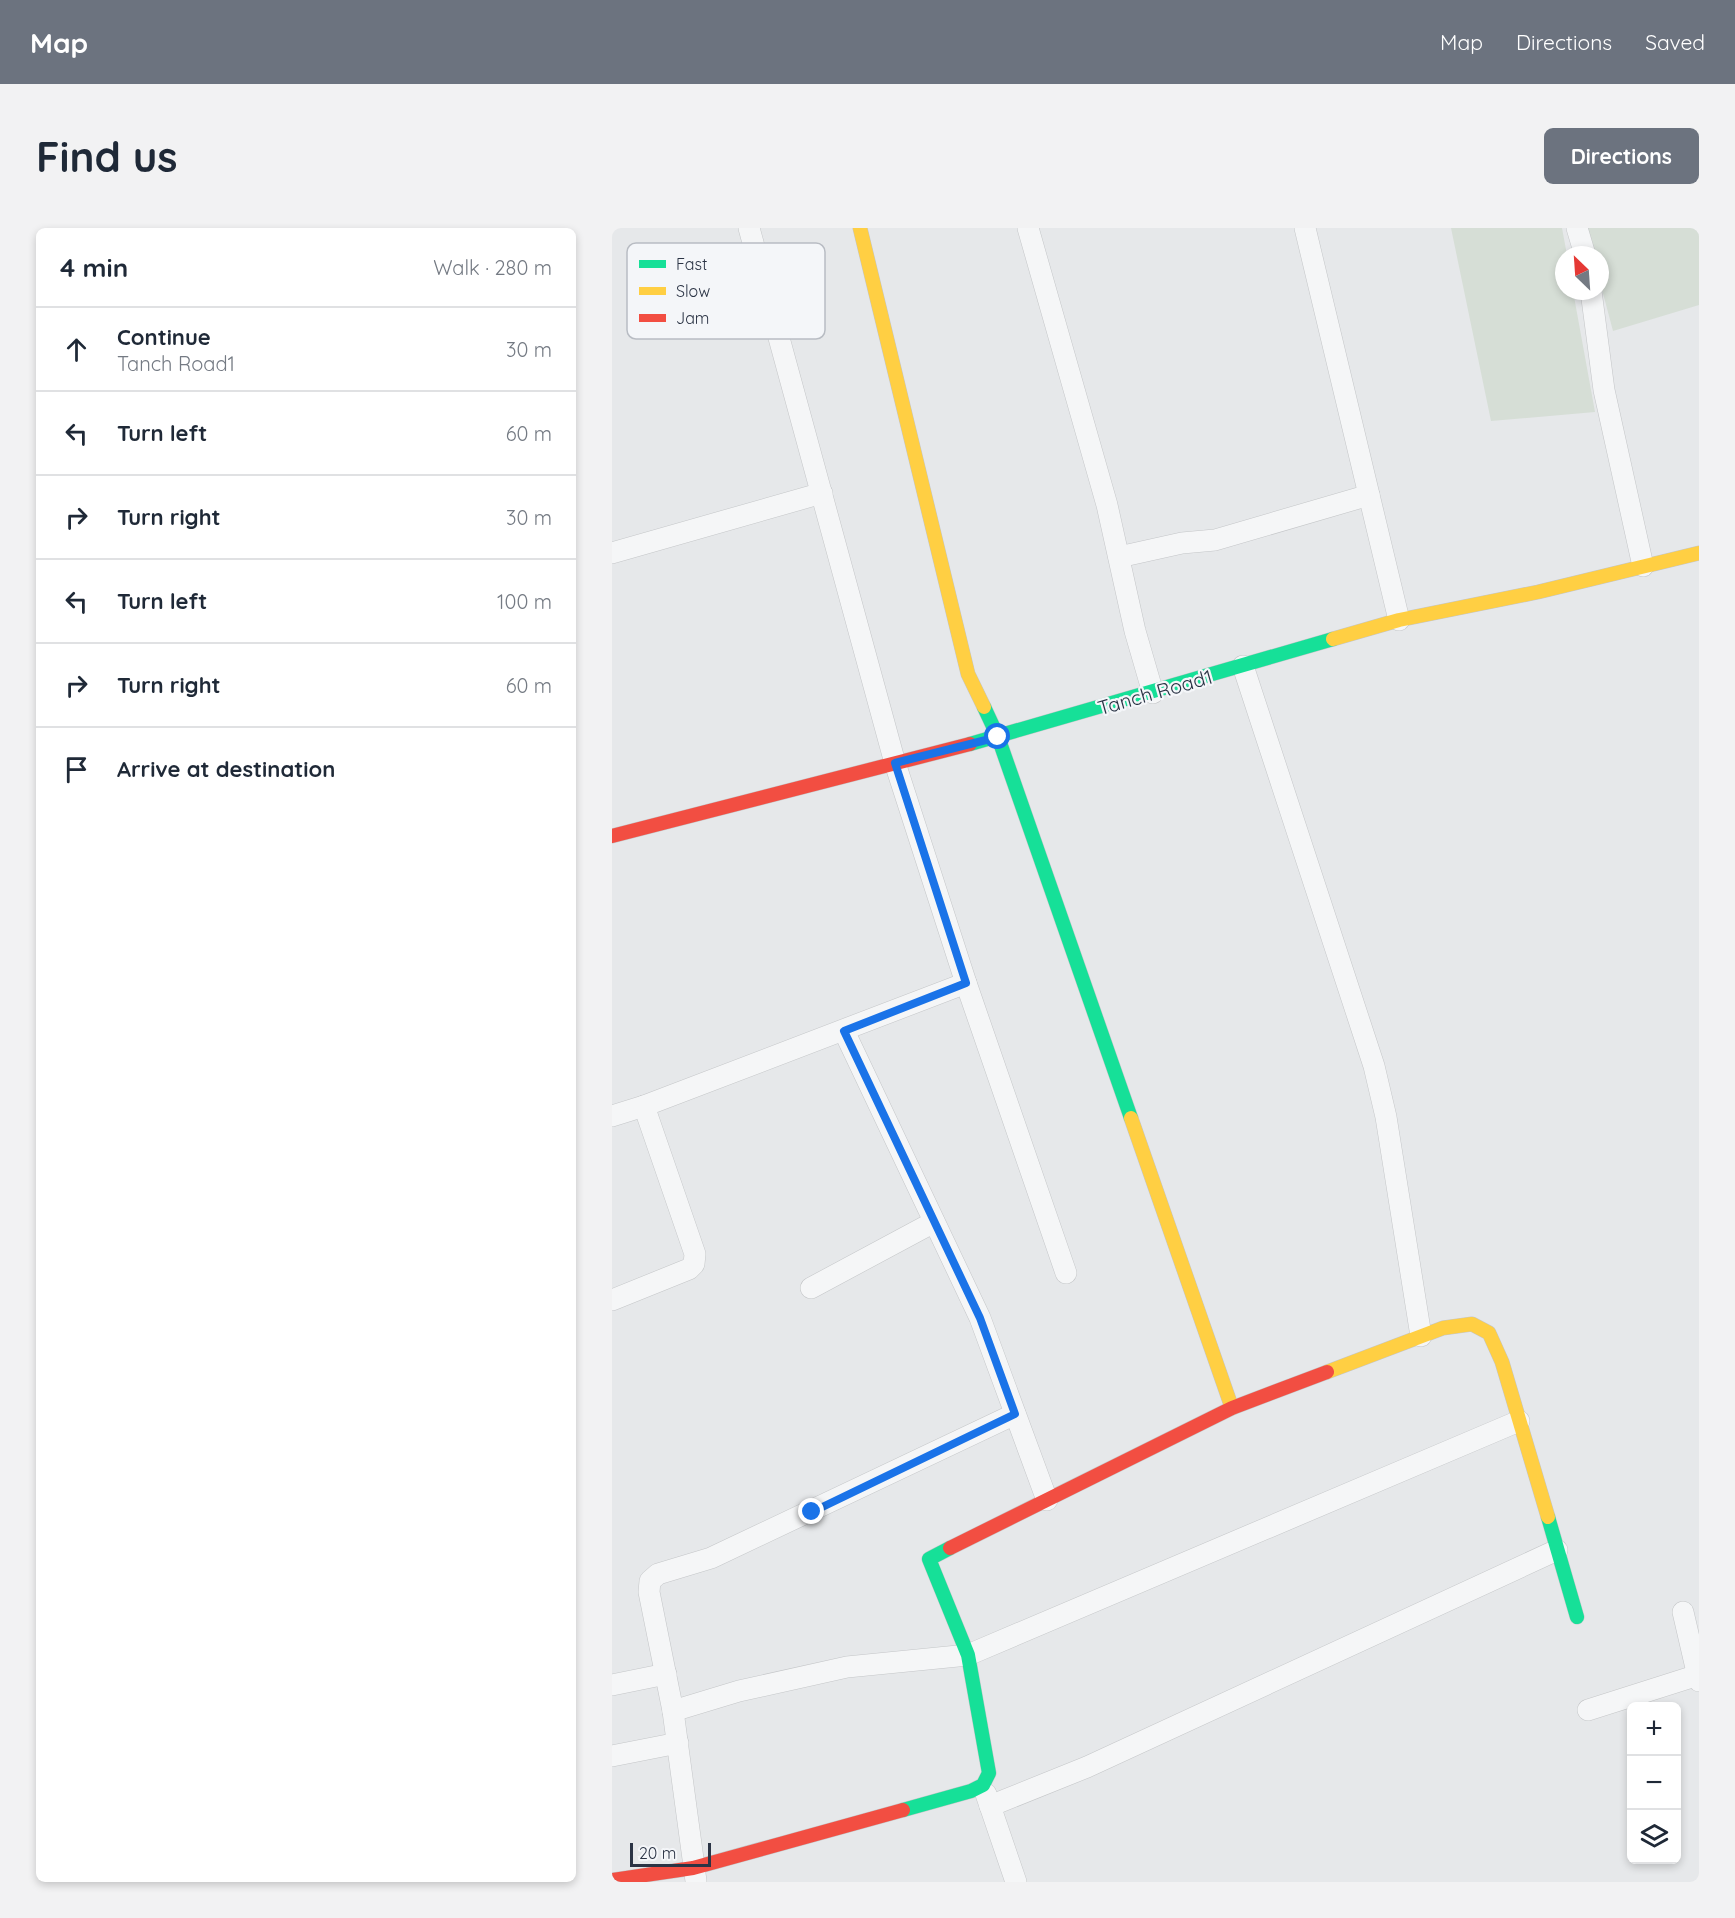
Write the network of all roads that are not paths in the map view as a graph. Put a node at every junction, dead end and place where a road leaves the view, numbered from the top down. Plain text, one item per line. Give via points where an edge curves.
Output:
1 (748, 228) edge
2 (860, 228) edge
3 (1028, 228) edge
4 (1305, 228) edge
5 (1577, 228) edge
6 (752, 243) edge
7 (1582, 246) edge
8 (1592, 300) edge
9 (779, 339) edge
10 (822, 493) junction
11 (1369, 495) junction
12 (612, 553) edge
13 (1699, 553) edge
14 (1119, 557) junction
15 (1643, 566) junction
16 (1399, 620) junction
17 (1244, 666) junction
18 (1153, 693) junction
19 (998, 737) junction
20 (895, 763) junction
21 (612, 836) edge
22 (966, 983) junction
23 (844, 1031) junction
24 (644, 1106) junction
25 (612, 1116) edge
26 (934, 1222) junction
27 (1066, 1273) dead end
28 (811, 1288) dead end
29 (612, 1300) edge
30 (1421, 1336) junction
31 (1232, 1408) junction
32 (1015, 1414) junction
33 (1520, 1421) junction
34 (1047, 1500) junction
35 (1557, 1550) junction
36 (1683, 1612) dead end
37 (1577, 1617) dead end
38 (968, 1655) junction
39 (1697, 1667) edge
40 (666, 1674) junction
41 (612, 1685) edge
42 (1588, 1710) dead end
43 (674, 1711) junction
44 (678, 1743) junction
45 (612, 1756) edge
46 (983, 1785) junction
47 (990, 1806) junction
48 (695, 1875) edge
49 (612, 1880) edge
50 (1016, 1882) edge

1 - 6 street
2 - 19 street via 968,674
3 - 14 street
4 - 11 street
5 - 7 street
8 - 15 street via 1604,390
9 - 10 street
10 - 12 street
10 - 20 street
11 - 14 street via 1215,540
11 - 16 street
13 - 15 street, Tanch Road1
14 - 18 street
15 - 16 street, Tanch Road1
16 - 17 street, Tanch Road1
17 - 18 street, Tanch Road1
17 - 30 street via 1374,1066 1386,1117
18 - 19 street, Tanch Road1
19 - 20 street, Tanch Road1
19 - 31 street
20 - 21 street, Tanch Road1
20 - 22 street
22 - 23 street
22 - 27 street
23 - 24 street
23 - 26 street
24 - 25 street
24 - 29 street via 695,1254 694,1264
26 - 28 street
26 - 32 street via 980,1318
30 - 31 street
30 - 33 street via 1472,1324 1489,1333
31 - 34 street
32 - 34 street
32 - 40 street via 711,1558 658,1574 650,1581 649,1592
33 - 35 street
33 - 38 street
34 - 38 street via 929,1559
35 - 37 street
35 - 47 street via 1086,1767
36 - 39 street
38 - 43 street via 847,1667 740,1691
38 - 46 street via 989,1773
39 - 42 street
40 - 41 street
40 - 43 street
43 - 44 street
44 - 45 street
44 - 48 street
46 - 47 street
46 - 48 street
47 - 50 street
48 - 49 street

